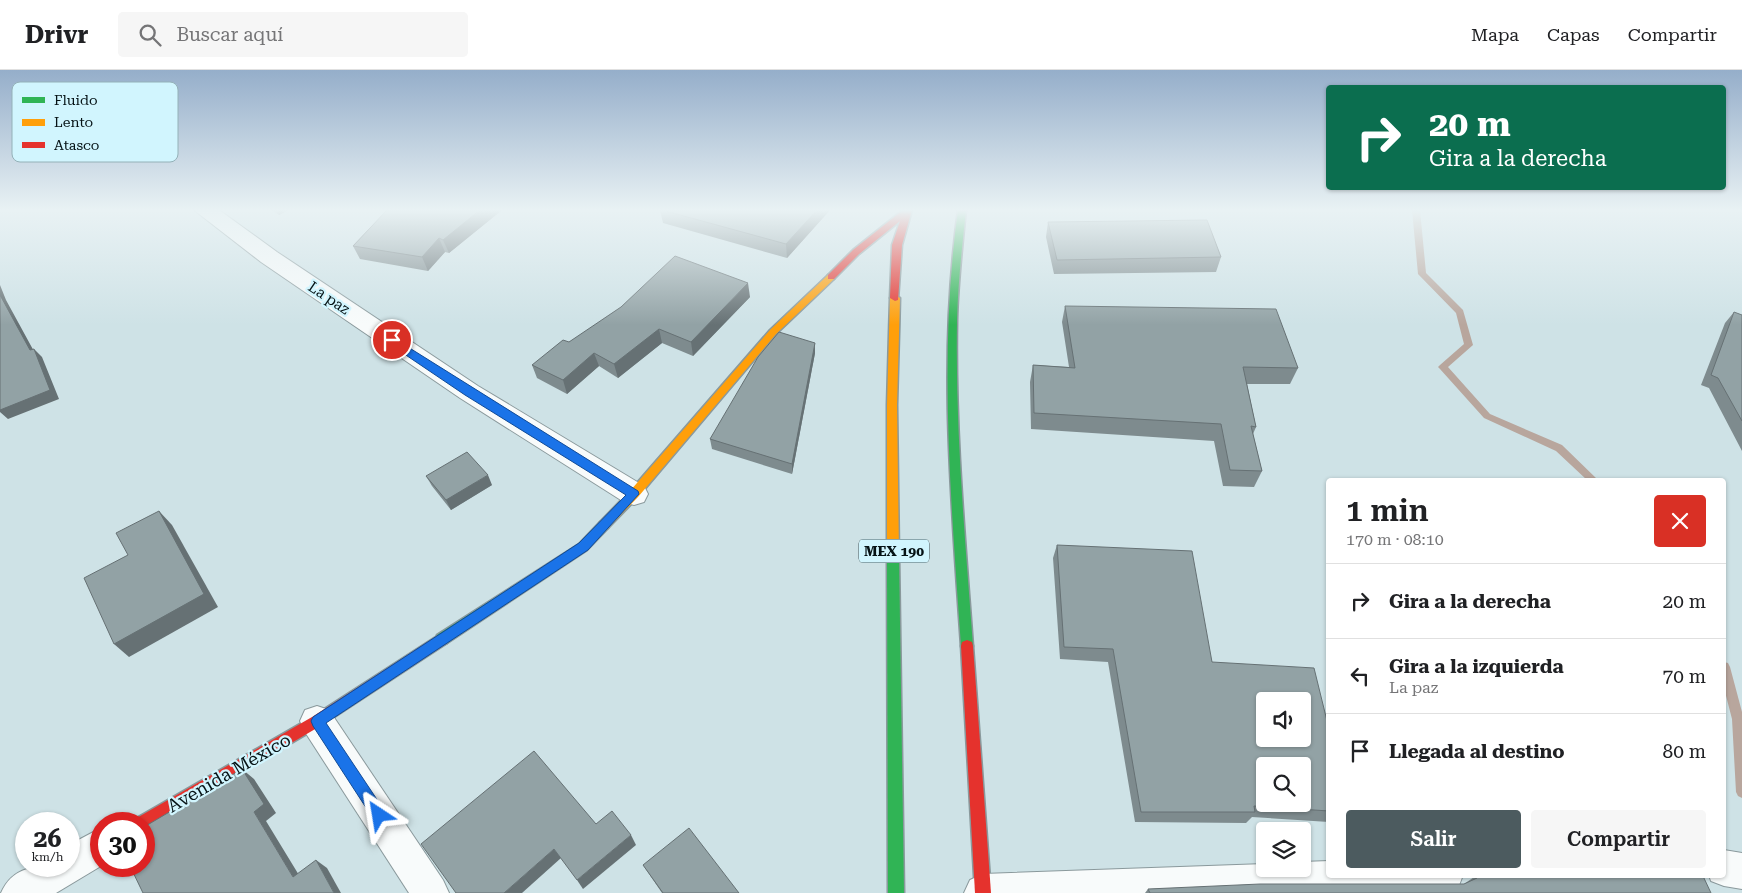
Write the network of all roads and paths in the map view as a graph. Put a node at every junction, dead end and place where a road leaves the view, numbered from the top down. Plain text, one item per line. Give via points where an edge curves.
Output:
1 (257, 248) edge
2 (860, 248) edge
3 (896, 248) edge
4 (957, 248) edge
5 (634, 494) junction
6 (317, 721) junction
7 (155, 815) edge
8 (1726, 868) edge
9 (1742, 870) edge
10 (48, 877) edge
11 (1368, 878) edge
12 (20, 893) edge
13 (430, 893) edge
14 (896, 893) edge
15 (983, 893) edge

1 - 5 street, La paz via 469,392
2 - 5 main road, Avenida México via 773,332
3 - 14 main road, MEX 190 via 892,405
4 - 15 main road via 952,428
5 - 6 main road, Avenida México via 584,547
6 - 7 main road, Avenida México
6 - 13 street
8 - 9 street
10 - 12 street
11 - 15 street

